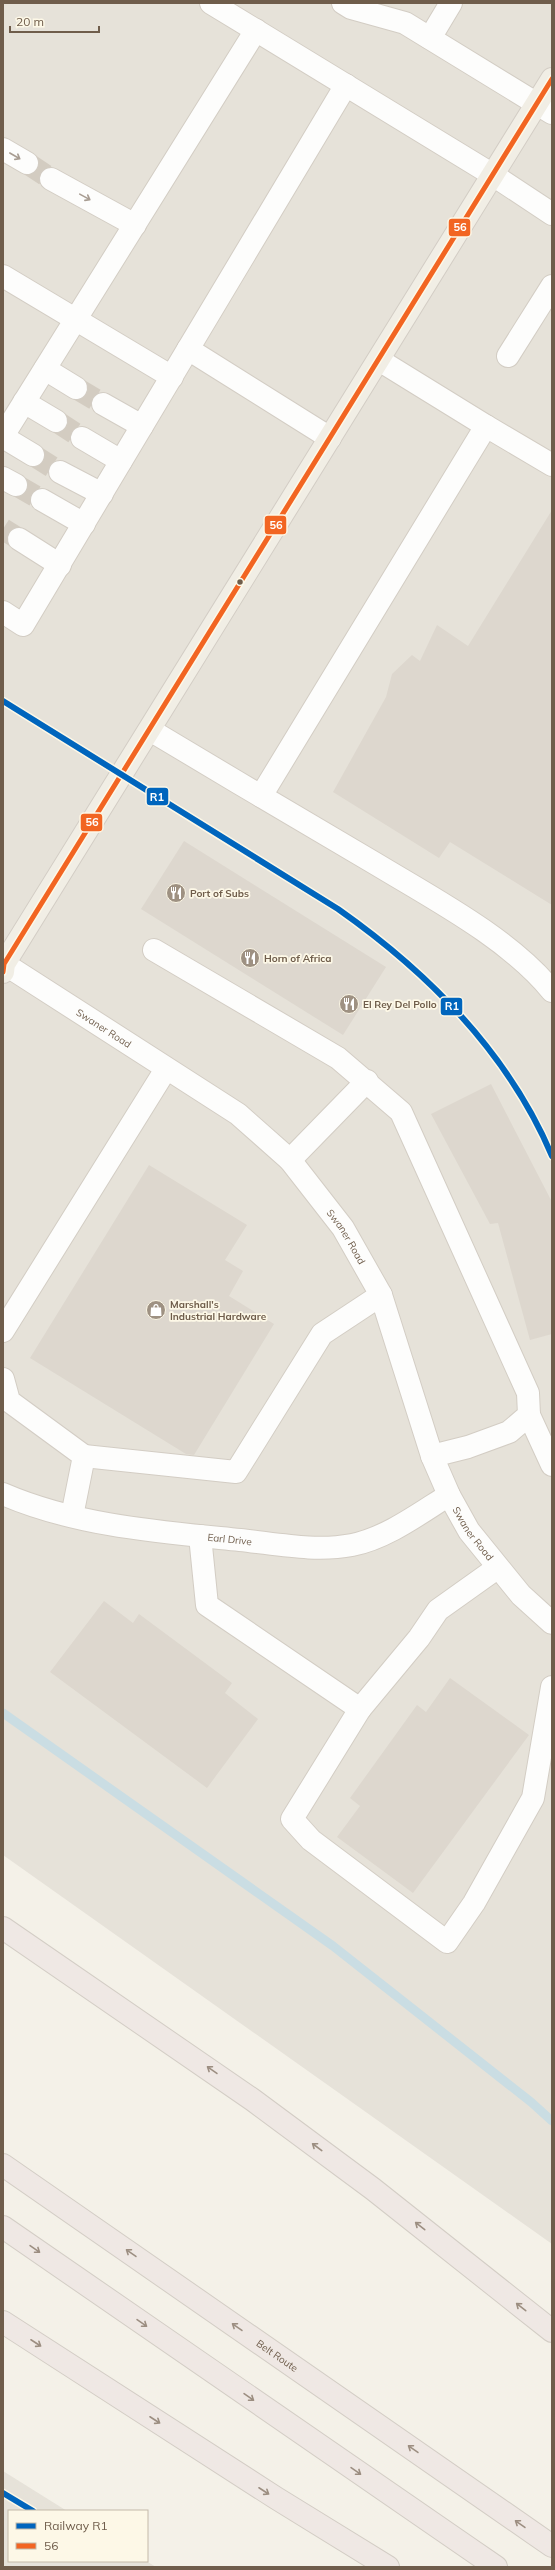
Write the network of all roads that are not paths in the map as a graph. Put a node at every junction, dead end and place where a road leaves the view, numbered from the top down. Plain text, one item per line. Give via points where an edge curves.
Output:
1 (211, 3) edge
2 (343, 3) edge
3 (451, 3) edge
4 (256, 30) junction
5 (430, 38) junction
6 (552, 79) edge
7 (346, 85) junction
8 (544, 108) edge
9 (3, 149) edge
10 (27, 163) tunnel mouth
11 (493, 175) junction
12 (51, 179) tunnel mouth
13 (552, 214) edge
14 (135, 225) junction
15 (3, 276) edge
16 (552, 286) edge
17 (76, 319) junction
18 (188, 349) junction
19 (508, 356) dead end
20 (379, 360) junction
21 (45, 369) junction
22 (172, 377) junction
23 (76, 388) tunnel mouth
24 (24, 402) junction
25 (103, 404) tunnel mouth
26 (56, 422) tunnel mouth
27 (142, 426) junction
28 (486, 426) junction
29 (3, 436) edge
30 (82, 438) tunnel mouth
31 (330, 438) junction
32 (33, 455) tunnel mouth
33 (121, 461) junction
34 (552, 465) edge
35 (60, 472) tunnel mouth
36 (102, 494) junction
37 (42, 500) tunnel mouth
38 (84, 524) junction
39 (19, 539) tunnel mouth
40 (60, 564) junction
41 (3, 612) edge
42 (150, 730) junction
43 (262, 796) junction
44 (154, 950) dead end
45 (3, 966) edge
46 (552, 991) edge
47 (166, 1069) junction
48 (367, 1081) junction
49 (290, 1160) junction
50 (381, 1295) junction
51 (3, 1331) edge
52 (3, 1379) edge
53 (529, 1415) junction
54 (84, 1456) junction
55 (432, 1456) junction
56 (552, 1464) edge
57 (3, 1494) edge
58 (449, 1495) junction
59 (72, 1516) junction
60 (200, 1536) junction
61 (497, 1568) junction
62 (552, 1623) edge
63 (552, 1688) edge
64 (360, 1709) junction
65 (3, 1928) edge
66 (3, 2165) edge
67 (3, 2227) edge
68 (3, 2322) edge
69 (552, 2331) edge
70 (552, 2546) edge
71 (388, 2567) edge
72 (496, 2567) edge

1 - 4 street
2 - 5 street via 351,8 405,23
3 - 5 street
4 - 7 street
4 - 14 street
5 - 8 street
6 - 8 main road
7 - 11 street
7 - 18 street
8 - 11 main road
9 -> 10 street
11 - 13 street
11 - 20 main road
12 -> 14 street
14 - 17 street
15 - 17 street
16 - 19 street
17 - 21 street
17 - 22 street
18 - 22 street
18 - 31 street
20 - 28 street
20 - 31 main road
21 - 23 street
21 - 24 street
22 - 27 street
24 - 26 street
24 - 29 street
25 - 27 street
27 - 33 street
28 - 34 street
28 - 43 street
29 - 32 street
30 - 33 street
31 - 42 main road
33 - 36 street
35 - 36 street
36 - 38 street
37 - 38 street
38 - 40 street
39 - 40 street
40 - 41 street via 23,625
42 - 43 street
42 - 45 main road
43 - 46 street via 425,894 504,945 537,973
44 - 48 street via 338,1058
45 - 47 street, Swaner Road
47 - 49 street, Swaner Road via 238,1114
47 - 51 street
48 - 49 street
48 - 53 street via 401,1112 528,1393
49 - 50 street, Swaner Road via 343,1228
50 - 54 street via 322,1334 236,1472
50 - 55 street, Swaner Road
52 - 54 street via 9,1401
53 - 55 street via 508,1432 468,1447
53 - 56 street
54 - 59 street
55 - 58 street, Swaner Road
57 - 59 street, Earl Drive
58 - 60 street, Earl Drive via 383,1533 354,1544 320,1549
58 - 61 street, Swaner Road via 469,1531
59 - 60 street, Earl Drive via 136,1529
60 - 64 street via 208,1605
61 - 62 street, Swaner Road via 521,1595
61 - 64 street via 438,1610 419,1638
63 - 64 street via 533,1798 474,1903 447,1942 311,1840 292,1819
69 -> 65 highway via 373,2189 266,2109
70 -> 66 highway, Belt Route
67 -> 72 highway
68 -> 71 highway

